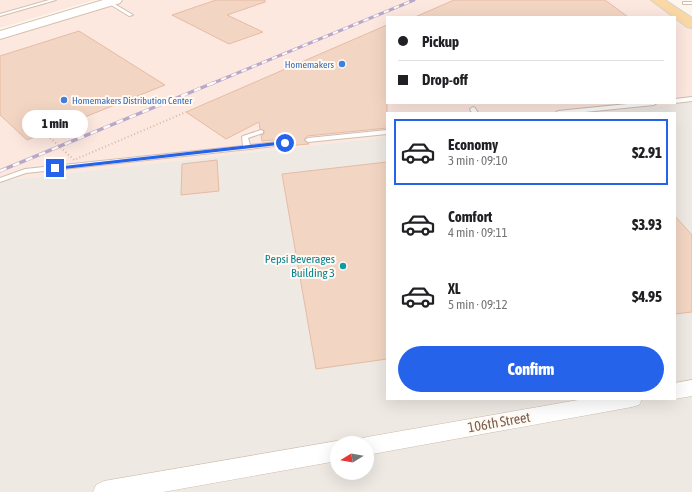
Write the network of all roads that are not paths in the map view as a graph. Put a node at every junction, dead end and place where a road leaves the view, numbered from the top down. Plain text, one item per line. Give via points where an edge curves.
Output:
1 (54, 0) edge
2 (95, 0) edge
3 (657, 0) edge
4 (110, 1) edge
5 (0, 15) edge
6 (131, 15) dead end
7 (692, 24) edge
8 (0, 28) edge
9 (0, 35) edge
10 (692, 99) edge
11 (676, 101) edge
12 (644, 104) edge
13 (568, 112) edge
14 (261, 132) dead end
15 (386, 132) edge
16 (308, 140) dead end
17 (285, 143) dead end
18 (247, 147) junction
19 (0, 180) edge
20 (692, 388) edge
21 (676, 391) edge
22 (626, 400) edge
23 (374, 445) edge
24 (330, 452) edge
25 (104, 492) edge

1 - 5 lane
2 - 8 main road
3 - 7 main road
4 - 6 lane
4 - 9 main road
10 - 11 lane
12 - 13 lane
14 - 18 lane via 245,137
15 - 16 lane
17 - 18 lane
18 - 19 lane via 25,171
20 - 21 street
22 - 23 street, 106th Street
24 - 25 street

